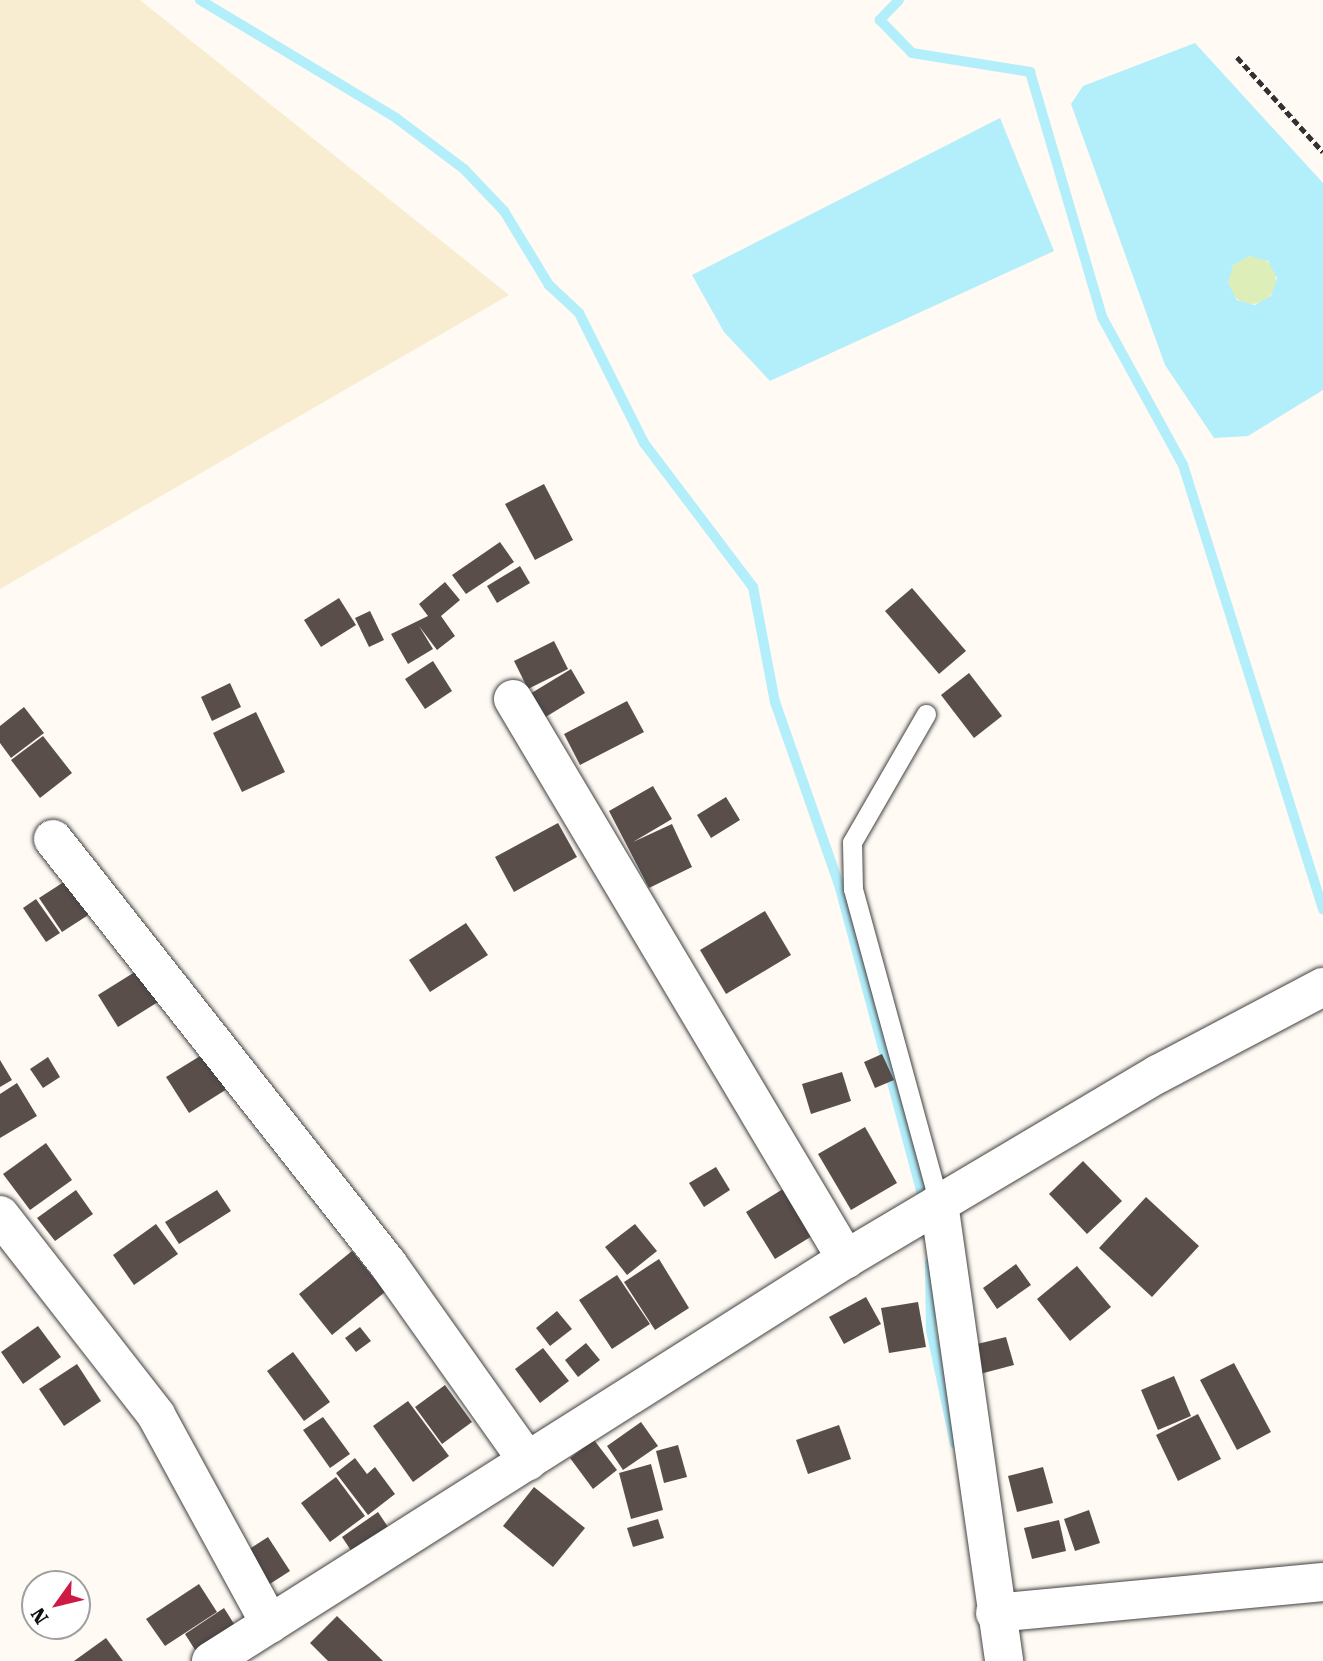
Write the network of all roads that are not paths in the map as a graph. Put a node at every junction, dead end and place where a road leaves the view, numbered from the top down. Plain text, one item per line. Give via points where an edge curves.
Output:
1 (513, 699) dead end
2 (926, 714) dead end
3 (53, 839) dead end
4 (1323, 987) edge
5 (939, 1203) junction
6 (0, 1215) edge
7 (846, 1259) junction
8 (528, 1462) junction
9 (1323, 1582) edge
10 (995, 1613) junction
11 (270, 1624) junction
12 (211, 1661) edge
13 (1004, 1661) edge

1 - 7 street
2 - 5 lane via 852,842 853,889
3 - 8 street via 388,1264
4 - 5 street via 1158,1074
5 - 7 street
5 - 10 street
6 - 11 street via 156,1415
7 - 8 street
8 - 11 street
9 - 10 street
10 - 13 street
11 - 12 street

